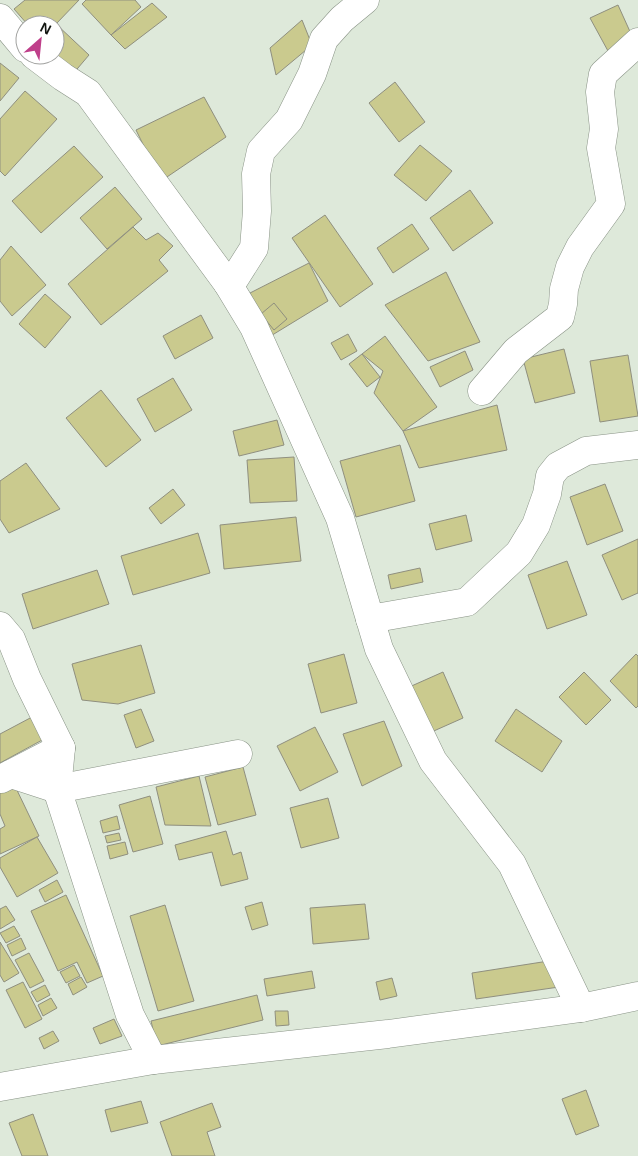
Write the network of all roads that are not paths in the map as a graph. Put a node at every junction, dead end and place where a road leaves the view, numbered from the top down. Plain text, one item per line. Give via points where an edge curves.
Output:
1 (365, 0) edge
2 (0, 18) edge
3 (15, 36) edge
4 (638, 42) edge
5 (47, 65) edge
6 (228, 284) junction
7 (482, 391) dead end
8 (638, 445) edge
9 (370, 619) junction
10 (0, 626) edge
11 (61, 748) junction
12 (238, 754) dead end
13 (6, 777) edge
14 (57, 788) junction
15 (638, 996) edge
16 (581, 1008) junction
17 (153, 1060) junction
18 (0, 1087) edge

1 - 6 street via 342,18 324,39 312,74 289,120 261,151 256,174 254,248
2 - 3 street
4 - 7 street via 603,74 600,92 604,129 601,148 611,204 580,247 570,267 560,317 516,351
5 - 6 street via 88,92
6 - 9 street via 254,328 340,518
8 - 9 street via 586,451 558,466 550,476 548,494 536,525 519,553 468,602
9 - 16 street via 379,649 433,762 512,864
10 - 11 street via 11,639
11 - 13 street
11 - 14 street
12 - 14 street
13 - 14 street
14 - 17 street via 130,1015
15 - 16 street
16 - 17 street via 388,1034
17 - 18 street

